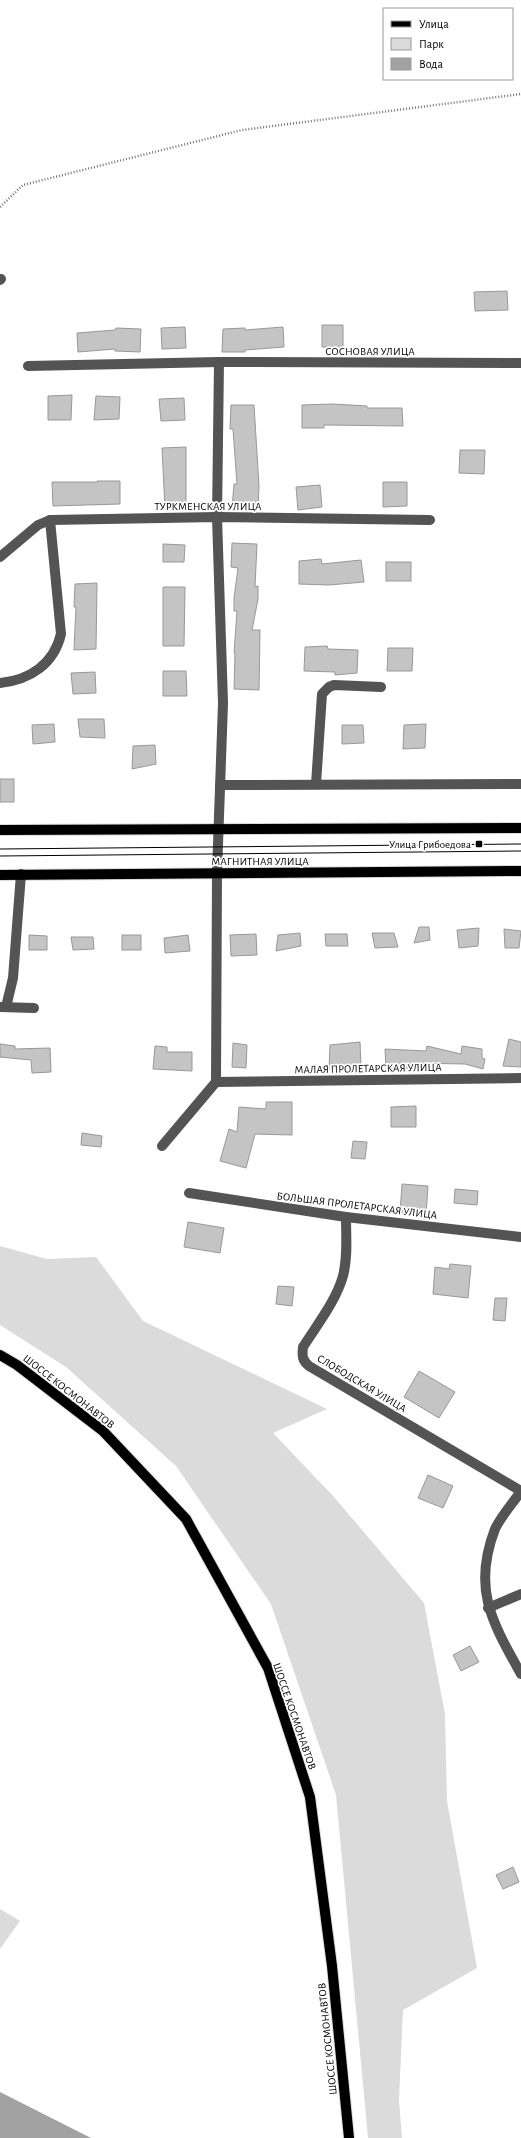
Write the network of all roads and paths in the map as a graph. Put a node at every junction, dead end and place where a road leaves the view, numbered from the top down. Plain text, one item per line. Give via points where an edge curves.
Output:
1 (521, 94) edge
2 (0, 207) edge
3 (219, 362) junction
4 (521, 363) edge
5 (28, 366) dead end
6 (217, 518) junction
7 (50, 520) junction
8 (430, 520) dead end
9 (0, 557) edge
10 (0, 683) edge
11 (381, 687) dead end
12 (316, 784) junction
13 (521, 784) edge
14 (220, 785) junction
15 (521, 828) edge
16 (0, 830) edge
17 (219, 830) junction
18 (521, 872) edge
19 (0, 874) edge
20 (21, 874) junction
21 (217, 874) junction
22 (3, 1007) edge
23 (34, 1008) dead end
24 (521, 1078) edge
25 (216, 1082) junction
26 (162, 1146) dead end
27 (189, 1193) dead end
28 (346, 1217) junction
29 (521, 1237) edge
30 (0, 1355) edge
31 (521, 1491) edge
32 (521, 1594) edge
33 (488, 1608) junction
34 (521, 1674) edge
35 (349, 2138) edge

1 - 2 path via 242,130 23,185
3 - 4 street, СОСНОВАЯ УЛИЦА
3 - 5 street, СОСНОВАЯ УЛИЦА
3 - 6 street
6 - 7 street, ТУРКМЕНСКАЯ УЛИЦА
6 - 8 street, ТУРКМЕНСКАЯ УЛИЦА
6 - 14 street via 222,703
7 - 9 street, ТУРКМЕНСКАЯ УЛИЦА via 38,525
7 - 10 street via 61,634 58,646 51,658 37,672
11 - 12 street via 334,686 322,694
12 - 13 street
12 - 14 street
14 - 17 street
15 - 17 main road
16 - 17 main road
17 - 21 street
18 - 21 main road, МАГНИТНАЯ УЛИЦА
19 - 20 main road, МАГНИТНАЯ УЛИЦА
20 - 21 main road, МАГНИТНАЯ УЛИЦА
20 - 22 street via 13,978
21 - 25 street
22 - 23 street
24 - 25 street, МАЛАЯ ПРОЛЕТАРСКАЯ УЛИЦА
25 - 26 street
27 - 28 street, БОЛЬШАЯ ПРОЛЕТАРСКАЯ УЛИЦА
28 - 29 street, БОЛЬШАЯ ПРОЛЕТАРСКАЯ УЛИЦА
28 - 31 street, СЛОБОДСКАЯ УЛИЦА via 346,1261 343,1277 338,1291 303,1347 304,1362
30 - 35 main road, ШОССЕ КОСМОНАВТОВ via 18,1365 103,1431 186,1518 268,1668 310,1797 332,1966
31 - 33 street via 496,1528 484,1583
32 - 33 street
33 - 34 street

